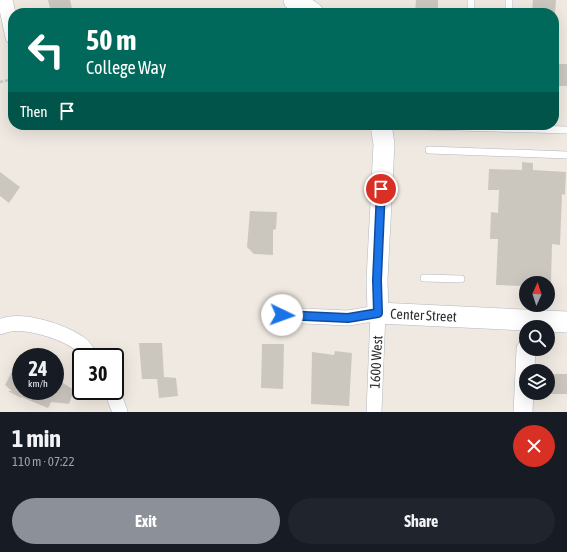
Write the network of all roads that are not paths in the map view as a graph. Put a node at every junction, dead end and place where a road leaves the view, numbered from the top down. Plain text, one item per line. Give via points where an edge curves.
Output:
1 (4, 0) edge
2 (294, 0) edge
3 (306, 8) edge
4 (8, 16) edge
5 (382, 130) edge
6 (429, 150) dead end
7 (567, 155) edge
8 (424, 278) dead end
9 (461, 279) dead end
10 (378, 313) junction
11 (282, 315) dead end
12 (567, 322) edge
13 (519, 323) edge
14 (555, 323) edge
15 (0, 327) edge
16 (83, 348) edge
17 (526, 356) edge
18 (115, 400) edge
19 (120, 412) edge
20 (374, 412) edge
21 (523, 412) edge

1 - 4 street
2 - 3 main road
5 - 10 main road via 384,144 377,280
6 - 7 lane
8 - 9 lane
10 - 11 street, Center Street via 348,318
10 - 13 main road, Center Street
10 - 20 street, 1600 West
12 - 14 main road, Center Street
15 - 16 street via 6,324 29,324 56,332
17 - 21 street
18 - 19 street

